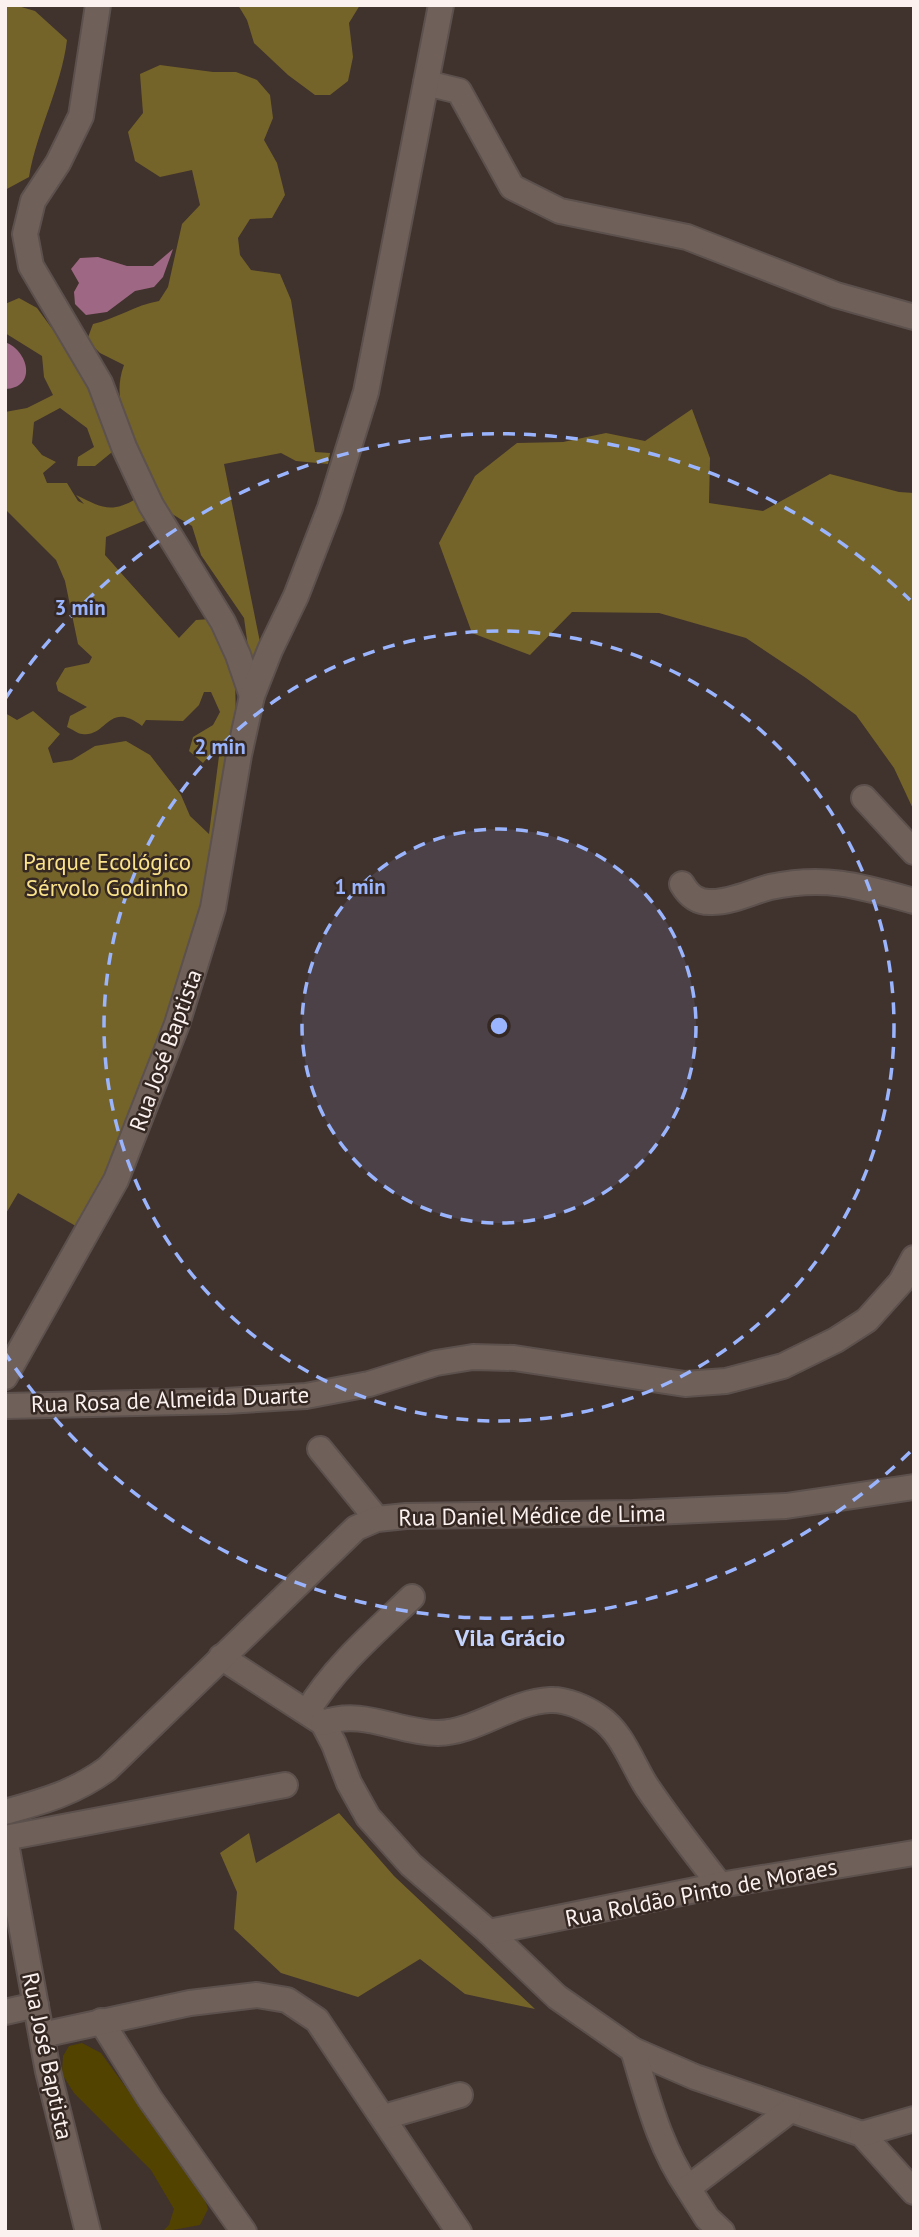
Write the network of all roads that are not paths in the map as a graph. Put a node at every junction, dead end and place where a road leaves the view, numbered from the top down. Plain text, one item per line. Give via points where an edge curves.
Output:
1 (99, 5) edge
2 (442, 5) edge
3 (426, 83) junction
4 (914, 317) edge
5 (252, 696) junction
6 (864, 798) dead end
7 (914, 852) edge
8 (682, 884) dead end
9 (914, 901) edge
10 (914, 1258) edge
11 (5, 1377) edge
12 (5, 1406) edge
13 (320, 1449) dead end
14 (914, 1487) edge
15 (377, 1519) junction
16 (412, 1597) dead end
17 (221, 1657) junction
18 (315, 1718) junction
19 (285, 1785) dead end
20 (5, 1812) edge
21 (5, 1838) edge
22 (914, 1853) edge
23 (720, 1885) junction
24 (489, 1931) junction
25 (36, 2005) junction
26 (5, 2012) edge
27 (101, 2021) junction
28 (42, 2035) junction
29 (633, 2050) junction
30 (460, 2095) dead end
31 (789, 2110) junction
32 (384, 2117) junction
33 (914, 2119) edge
34 (862, 2134) junction
35 (688, 2188) junction
36 (914, 2192) edge
37 (88, 2232) edge
38 (244, 2232) edge
39 (459, 2232) edge
40 (722, 2232) edge

1 - 5 street via 80,116 33,201 26,234 30,266 100,383 151,505 223,622
2 - 3 street, Rua José Baptista
3 - 4 street via 459,91 512,187 559,211 687,237 836,295
3 - 5 street, Rua José Baptista via 366,393 330,508
5 - 11 street, Rua José Baptista via 213,908 177,1024 116,1180
6 - 7 street
8 - 9 street via 696,900 712,902 810,880 857,884
10 - 12 street, Rua Rosa de Almeida Duarte via 901,1282 867,1320 783,1366 726,1381 685,1384 514,1358 473,1357 306,1396
13 - 15 street
14 - 15 street, Rua Daniel Médice de Lima via 786,1506
15 - 17 street, Rua Daniel Médice de Lima via 356,1528
16 - 18 street via 321,1689
17 - 18 street
17 - 20 street, Rua Daniel Médice de Lima via 107,1769 82,1787
18 - 23 street via 350,1717 439,1733 460,1730 529,1703 570,1702 600,1717 618,1736 653,1795
18 - 24 street via 334,1744 368,1817 411,1865
19 - 21 street
21 - 25 street, Rua José Baptista
22 - 23 street, Rua Roldão Pinto de Moraes
23 - 24 street, Rua Roldão Pinto de Moraes
24 - 29 street via 557,1997
25 - 26 street
25 - 28 street, Rua José Baptista
27 - 28 street
27 - 32 street via 203,2001 257,1996 287,2000 317,2020
27 - 38 street
28 - 37 street, Rua José Baptista
29 - 31 street
29 - 35 street via 656,2127
30 - 32 street
31 - 34 street
31 - 35 street
32 - 39 street
33 - 34 street
34 - 36 street
35 - 40 street

